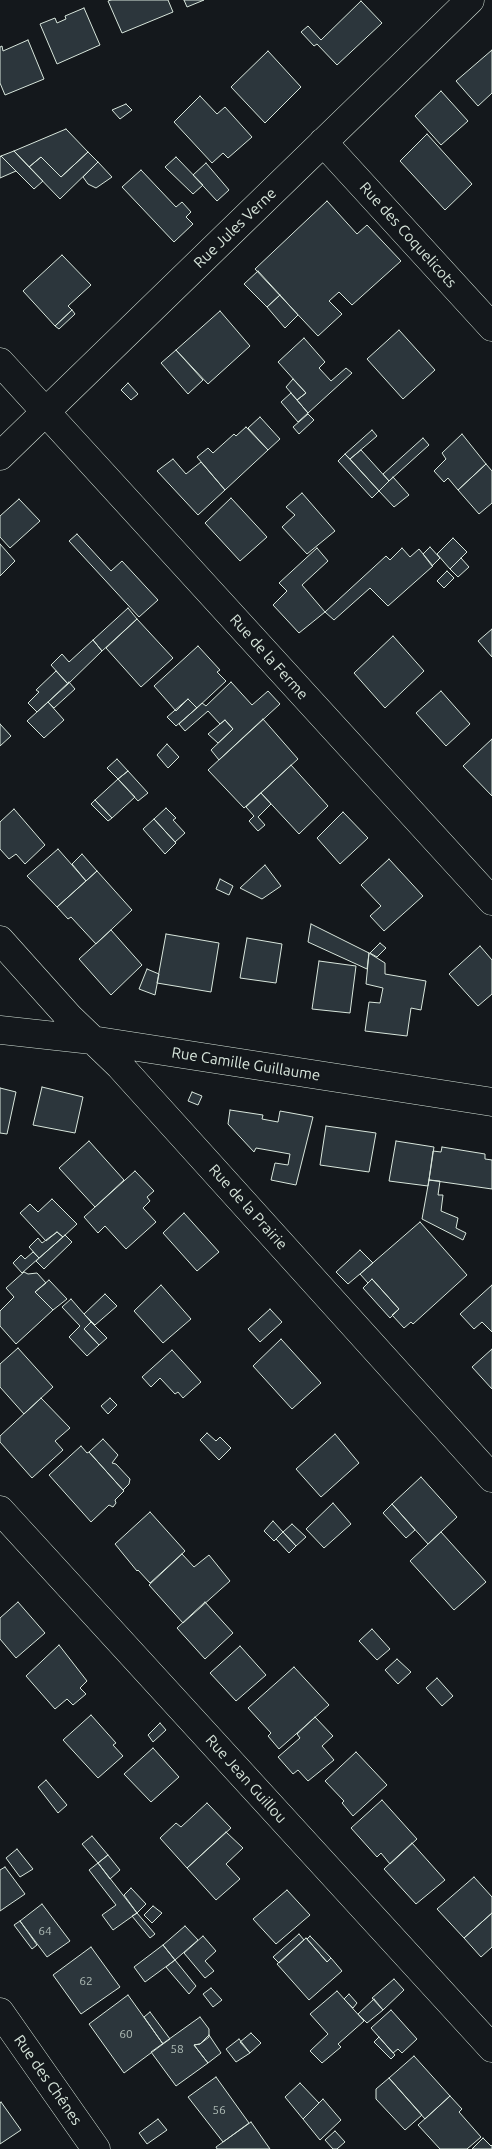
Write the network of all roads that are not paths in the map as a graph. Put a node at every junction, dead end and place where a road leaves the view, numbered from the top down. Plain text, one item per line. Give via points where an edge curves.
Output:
1 (470, 0) edge
2 (323, 142) junction
3 (492, 327) edge
4 (0, 362) edge
5 (45, 412) junction
6 (0, 456) edge
7 (492, 901) edge
8 (0, 940) edge
9 (0, 1030) edge
10 (92, 1040) junction
11 (492, 1102) edge
12 (492, 1478) edge
13 (0, 1510) edge
14 (0, 2012) edge
15 (492, 2048) edge
16 (96, 2149) edge

1 - 2 street, Rue Jules Verne
2 - 3 street, Rue des Coquelicots
2 - 5 street, Rue Jules Verne
4 - 5 street, Rue de la Ferme
5 - 6 street, Rue Jules Verne
5 - 7 street, Rue de la Ferme
8 - 10 street, Rue de la Prairie
9 - 10 street, Rue Camille Guillaume
10 - 11 street, Rue Camille Guillaume
10 - 12 street, Rue de la Prairie via 120,1066
13 - 15 street, Rue Jean Guillou
14 - 16 street, Rue des Chênes

